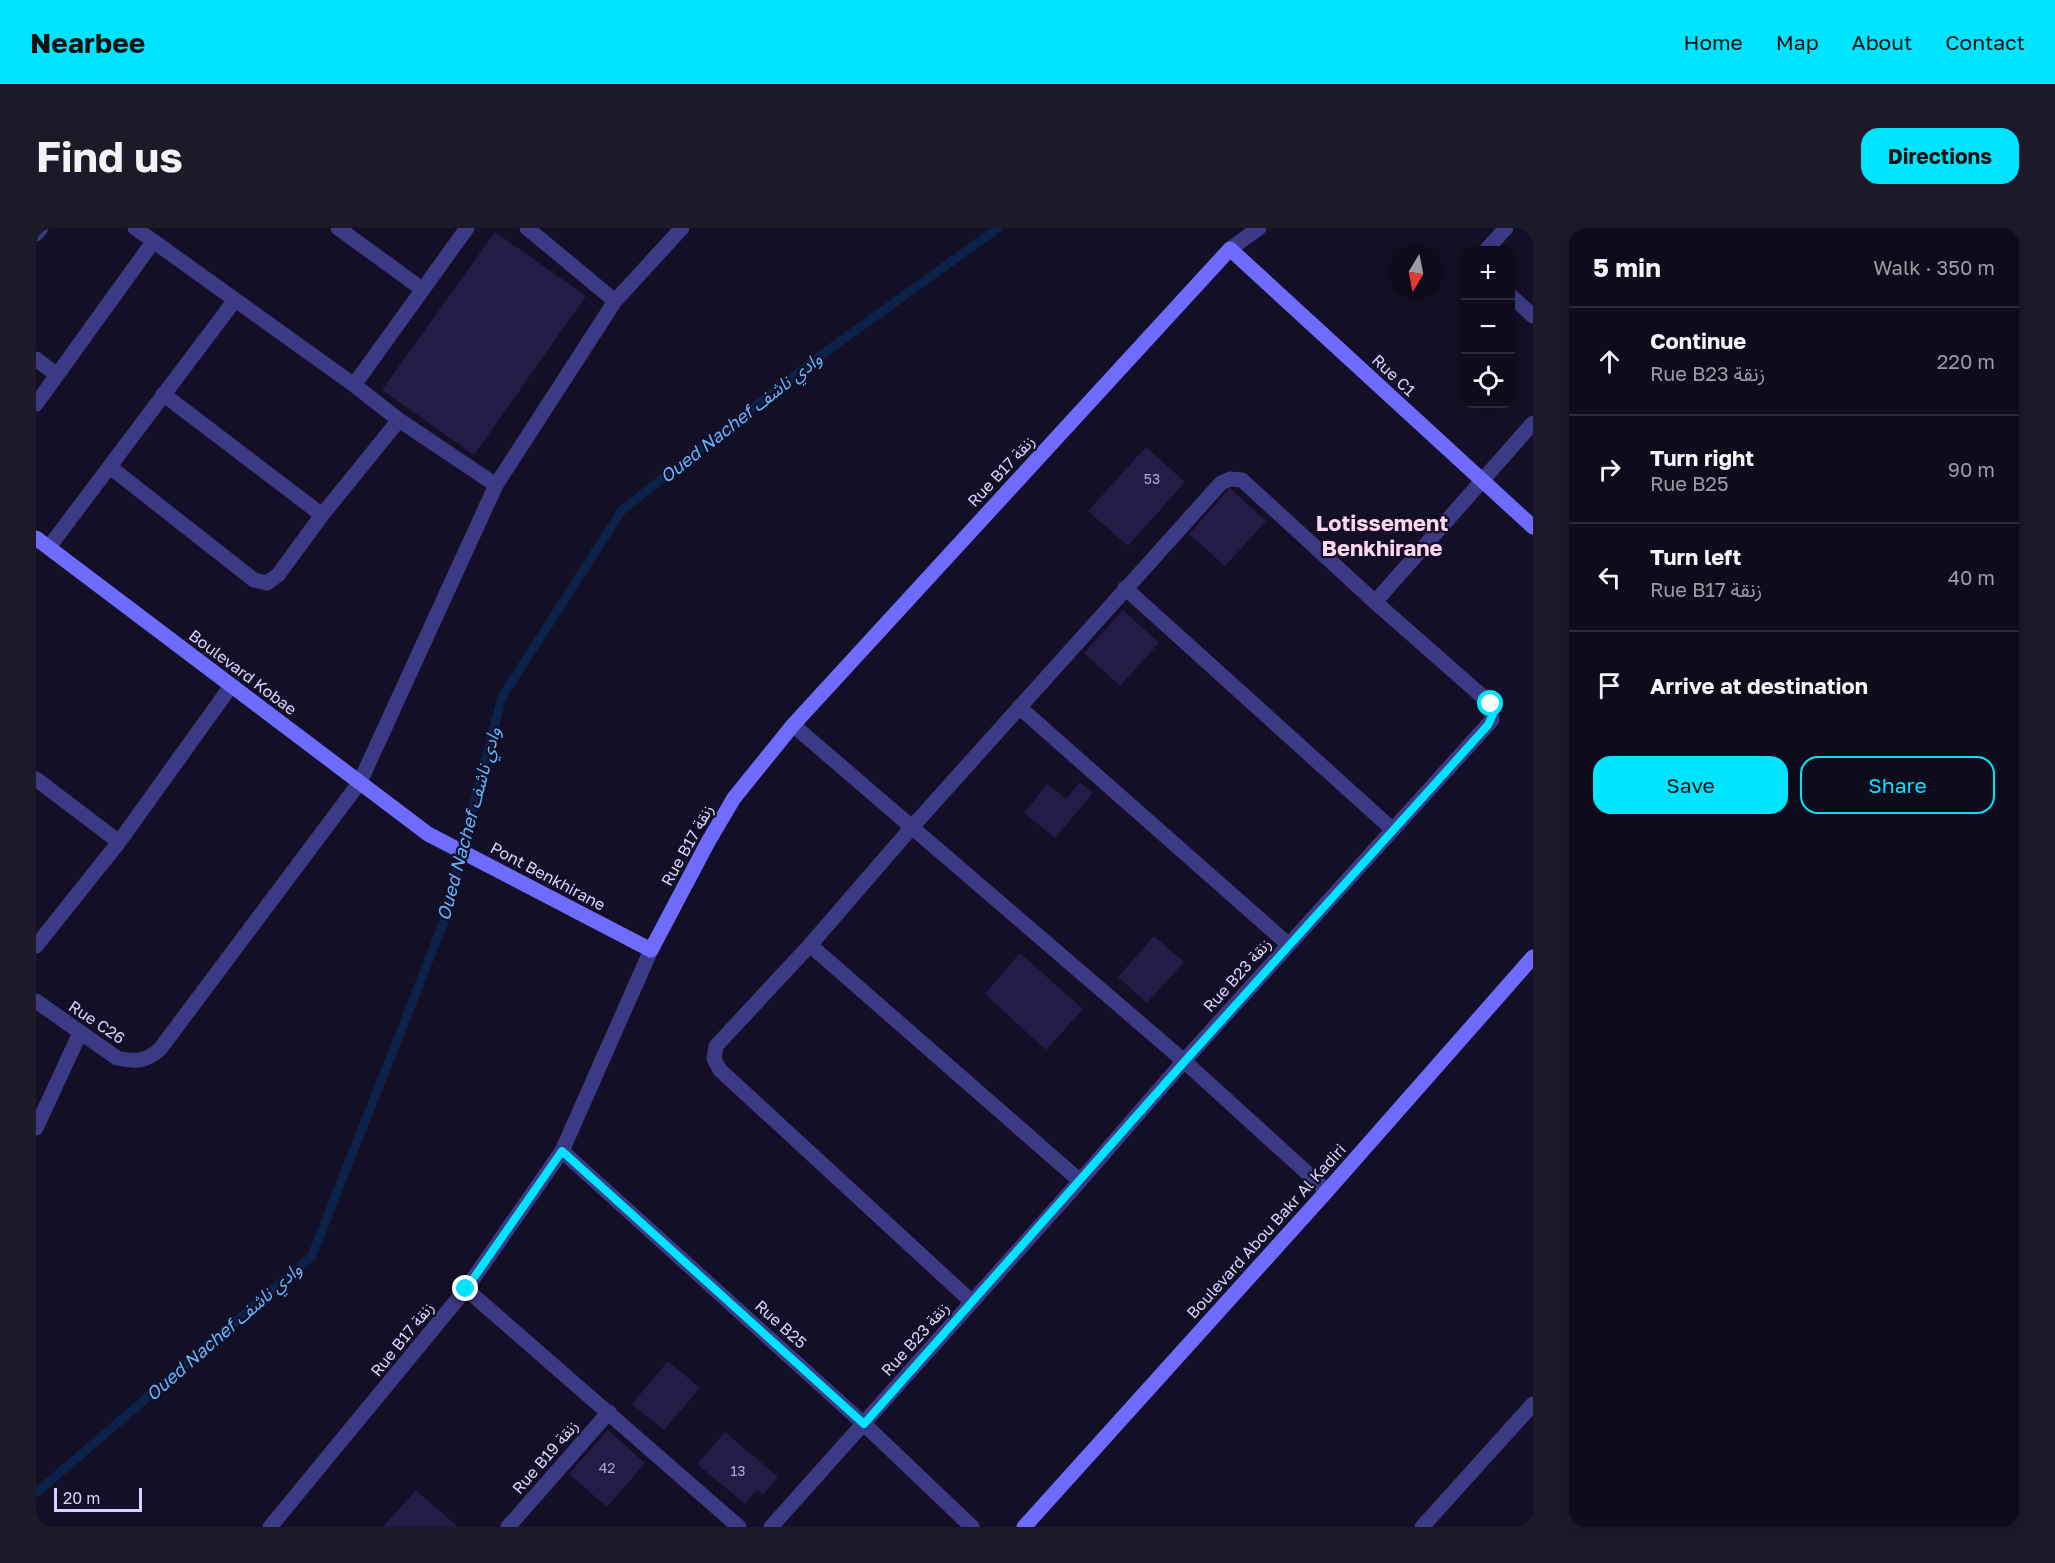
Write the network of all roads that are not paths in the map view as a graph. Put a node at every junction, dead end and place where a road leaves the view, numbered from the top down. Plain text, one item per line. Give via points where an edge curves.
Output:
1 (41, 228) edge
2 (135, 228) edge
3 (338, 228) edge
4 (467, 228) edge
5 (682, 228) edge
6 (1259, 228) edge
7 (1506, 228) edge
8 (532, 230) edge
9 (36, 234) edge
10 (153, 242) junction
11 (1490, 246) edge
12 (1230, 249) junction
13 (422, 289) junction
14 (235, 300) junction
15 (1515, 300) edge
16 (615, 301) junction
17 (1533, 316) edge
18 (36, 359) edge
19 (57, 375) junction
20 (354, 385) junction
21 (164, 394) junction
22 (36, 404) edge
23 (399, 420) junction
24 (1533, 423) edge
25 (111, 467) junction
26 (1482, 480) junction
27 (496, 485) junction
28 (322, 515) junction
29 (1533, 527) edge
30 (42, 543) edge
31 (1125, 588) junction
32 (1375, 602) junction
33 (231, 686) junction
34 (1019, 707) junction
35 (793, 725) junction
36 (36, 779) edge
37 (360, 782) junction
38 (912, 827) junction
39 (1392, 829) junction
40 (428, 834) joint
41 (119, 842) junction
42 (810, 945) junction
43 (1289, 945) junction
44 (36, 946) edge
45 (651, 950) junction
46 (1533, 957) edge
47 (36, 1001) edge
48 (80, 1033) junction
49 (1185, 1061) junction
50 (36, 1128) edge
51 (562, 1151) junction
52 (1080, 1181) junction
53 (1327, 1191) junction
54 (466, 1289) junction
55 (972, 1302) junction
56 (1533, 1404) edge
57 (609, 1412) junction
58 (864, 1424) junction
59 (270, 1527) edge
60 (508, 1527) edge
61 (739, 1527) edge
62 (771, 1527) edge
63 (972, 1527) edge
64 (1024, 1527) edge
65 (1422, 1527) edge

1 - 9 street
2 - 10 street
3 - 13 street
4 - 13 street
5 - 16 street
6 - 12 street
7 - 11 street
8 - 16 street
10 - 14 street
10 - 19 street
12 - 26 main road, Rue C1
12 - 35 main road, Rue B17 زنقة
13 - 20 street
14 - 20 street
14 - 21 street
15 - 17 street
16 - 27 street
18 - 19 street
19 - 22 street
20 - 23 street
21 - 25 street
21 - 28 street
23 - 27 street
23 - 28 street
24 - 26 street
25 - 28 street via 261,583 278,575
25 - 30 street
26 - 29 main road, Rue C1
26 - 32 street
27 - 37 street
30 - 33 main road, Boulevard Kobae
31 - 32 street, Rue B23 زنقة via 1221,483 1230,479 1242,480
31 - 34 street
31 - 39 street
32 - 39 street, Rue B23 زنقة via 1492,708 1488,725
33 - 37 main road, Boulevard Kobae
33 - 41 street
34 - 38 street
34 - 43 street
35 - 38 street
35 - 45 main road, Rue B17 زنقة via 734,798
36 - 41 street
37 - 40 main road, Boulevard Kobae
37 - 48 street, Rue C26 via 160,1049 143,1060 131,1061 117,1058
38 - 42 street
38 - 49 street
39 - 43 street, Rue B23 زنقة
40 - 45 main road, Pont Benkhirane
41 - 44 street
42 - 52 street
42 - 55 street via 716,1046 714,1059 720,1070
43 - 49 street, Rue B23 زنقة
45 - 51 street, Rue B17 زنقة
46 - 53 main road, Boulevard Abou Bakr Al Kadiri
47 - 48 street, Rue C26
48 - 50 street
49 - 52 street, Rue B23 زنقة
49 - 53 street
51 - 54 street, Rue B17 زنقة
51 - 58 street, Rue B25
52 - 55 street, Rue B23 زنقة
53 - 64 main road, Boulevard Abou Bakr Al Kadiri
54 - 57 street
54 - 59 street, Rue B17 زنقة
55 - 58 street, Rue B23 زنقة
56 - 65 street
57 - 60 street, Rue B19 زنقة
57 - 61 street
58 - 62 street, Rue B23 زنقة
58 - 63 street, Rue B25

